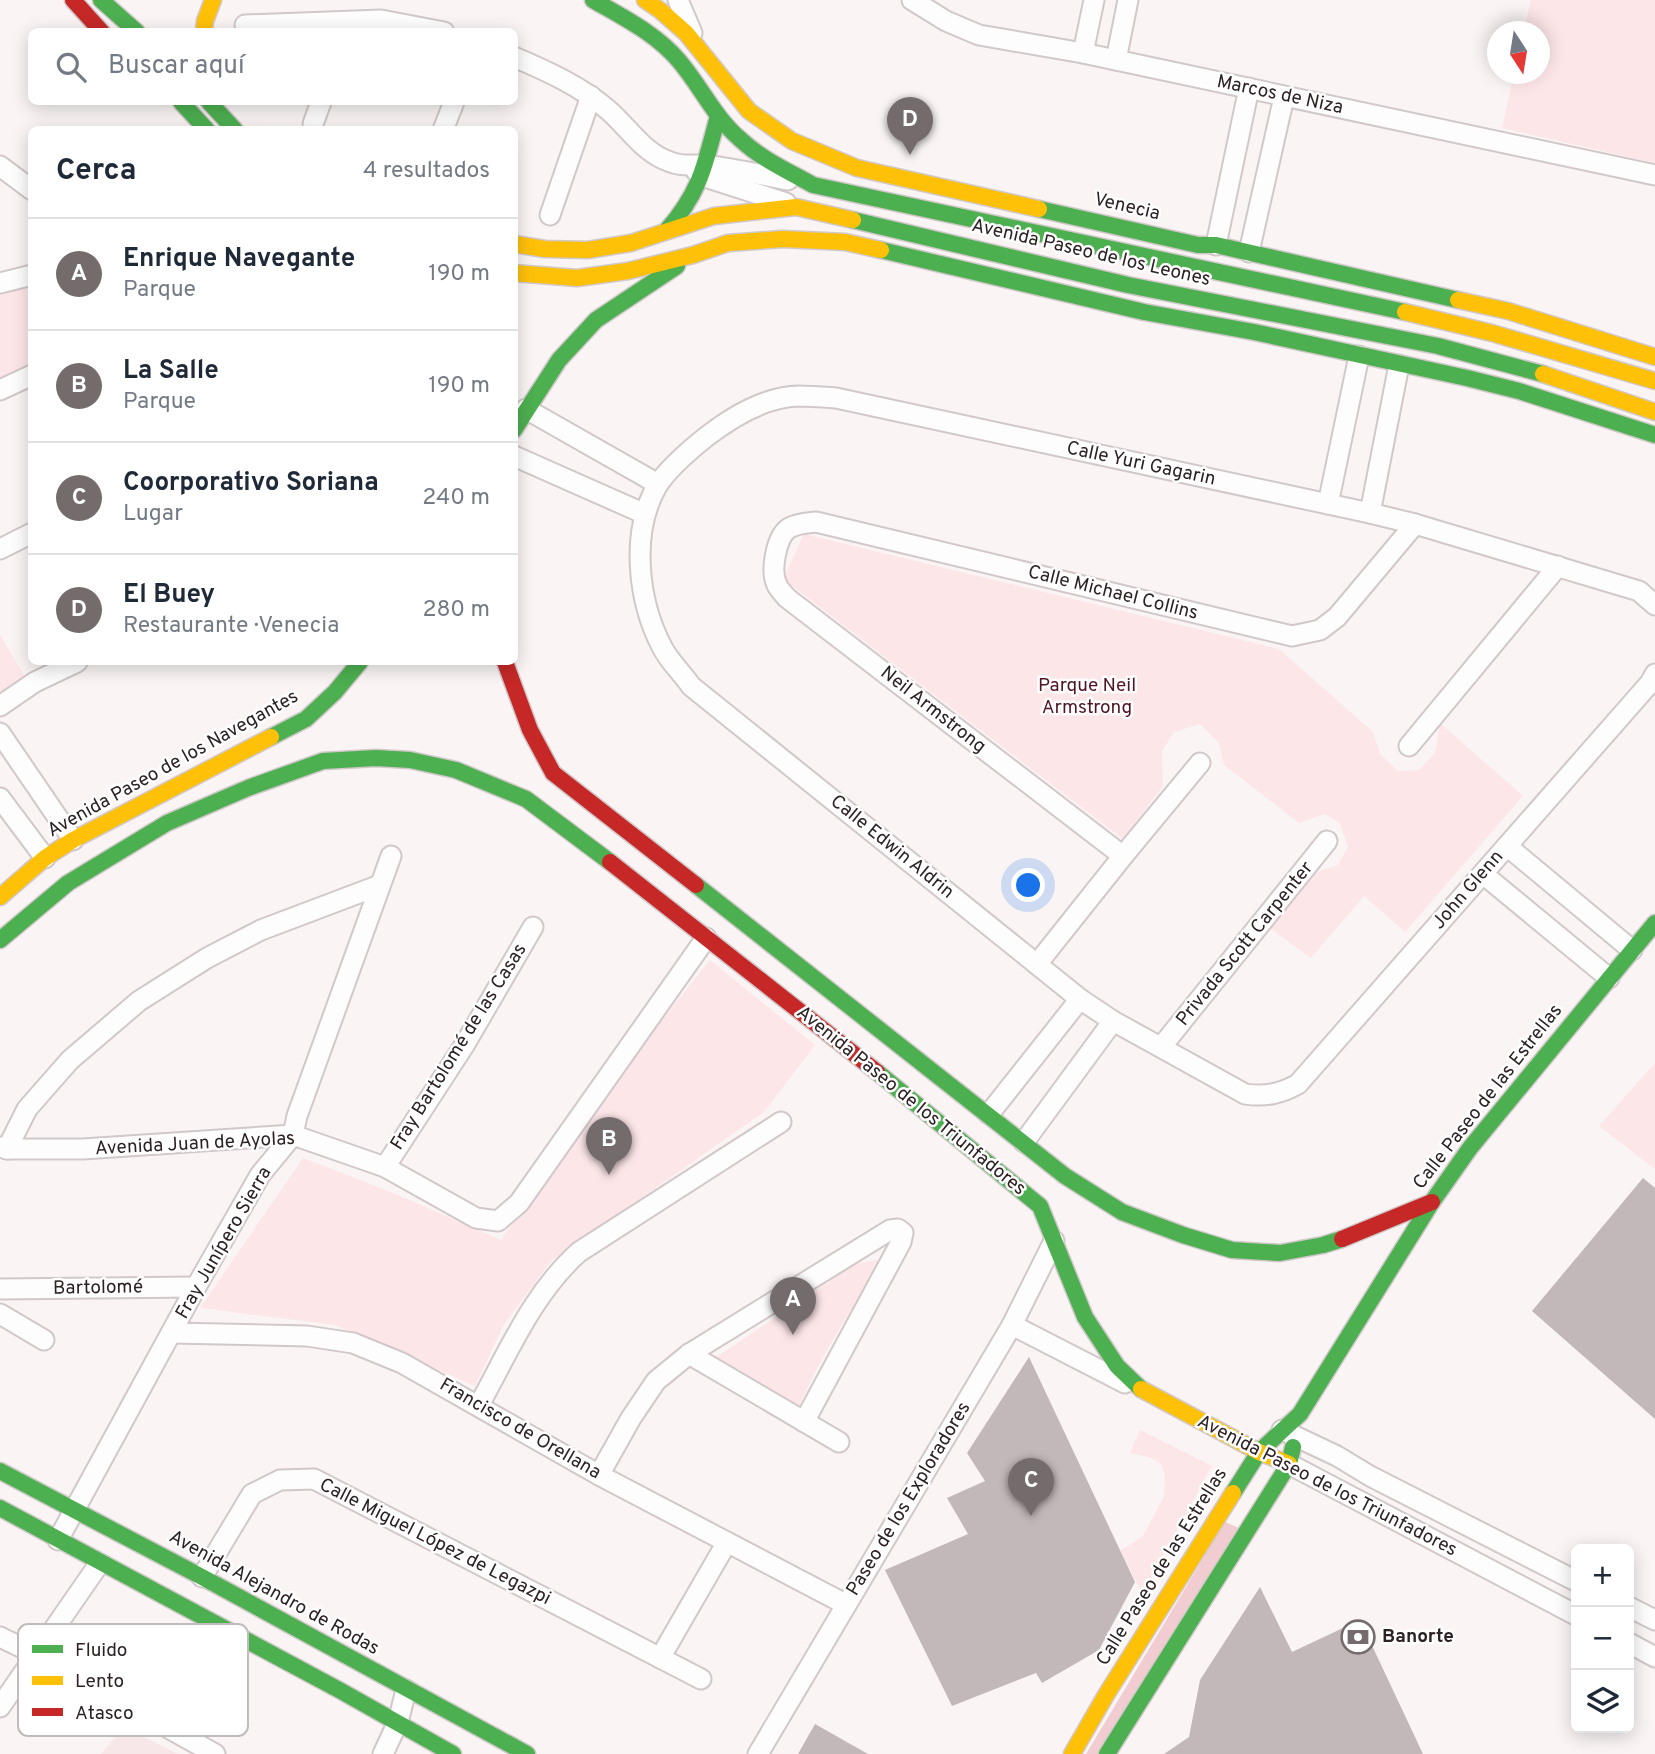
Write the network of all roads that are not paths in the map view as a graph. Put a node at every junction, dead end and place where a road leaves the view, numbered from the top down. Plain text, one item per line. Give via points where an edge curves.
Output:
1 (60, 0) edge
2 (73, 0) edge
3 (100, 0) edge
4 (213, 0) edge
5 (593, 0) edge
6 (645, 0) edge
7 (678, 0) edge
8 (912, 0) edge
9 (1094, 0) edge
10 (1128, 0) edge
11 (245, 25) dead end
12 (349, 26) edge
13 (96, 28) edge
14 (98, 28) edge
15 (132, 28) edge
16 (204, 28) edge
17 (425, 28) edge
18 (697, 43) junction
19 (1083, 53) junction
20 (518, 59) edge
21 (1116, 60) junction
22 (1249, 88) junction
23 (591, 96) junction
24 (1284, 97) junction
25 (184, 105) edge
26 (320, 105) edge
27 (453, 105) edge
28 (220, 109) edge
29 (718, 116) junction
30 (313, 124) dead end
31 (203, 126) edge
32 (232, 126) edge
33 (445, 126) edge
34 (0, 166) edge
35 (699, 169) junction
36 (1655, 175) edge
37 (813, 185) junction
38 (28, 187) edge
39 (796, 207) junction
40 (550, 215) dead end
41 (667, 230) junction
42 (1053, 236) junction
43 (518, 245) edge
44 (1207, 245) junction
45 (1249, 252) junction
46 (693, 255) junction
47 (518, 273) edge
48 (28, 276) edge
49 (0, 284) edge
50 (1030, 285) junction
51 (1134, 286) junction
52 (1254, 332) junction
53 (1359, 356) junction
54 (1655, 358) edge
55 (1399, 365) junction
56 (28, 377) edge
57 (1655, 381) edge
58 (0, 390) edge
59 (520, 402) edge
60 (1655, 412) edge
61 (1655, 435) edge
62 (518, 457) edge
63 (652, 499) junction
64 (1328, 504) junction
65 (1370, 513) junction
66 (1415, 524) junction
67 (28, 535) edge
68 (778, 546) joint
69 (0, 549) edge
70 (1558, 566) junction
71 (1655, 605) edge
72 (71, 665) edge
73 (358, 665) edge
74 (506, 665) edge
75 (1655, 674) edge
76 (0, 706) edge
77 (0, 733) edge
78 (1409, 746) dead end
79 (1200, 763) dead end
80 (539, 786) junction
81 (0, 798) edge
82 (73, 840) junction
83 (1327, 841) dead end
84 (1507, 846) junction
85 (391, 856) dead end
86 (1123, 856) junction
87 (45, 858) junction
88 (1483, 874) junction
89 (380, 885) junction
90 (0, 897) edge
91 (1655, 923) edge
92 (533, 928) dead end
93 (706, 938) junction
94 (0, 940) edge
95 (1632, 950) junction
96 (1037, 964) junction
97 (1609, 978) junction
98 (1080, 999) junction
99 (1113, 1020) junction
100 (1162, 1046) junction
101 (1272, 1095) joint
102 (989, 1114) junction
103 (781, 1122) dead end
104 (293, 1135) junction
105 (1024, 1142) junction
106 (4, 1148) edge
107 (384, 1167) junction
108 (1052, 1191) junction
109 (1432, 1202) junction
110 (1054, 1241) junction
111 (196, 1287) junction
112 (0, 1289) edge
113 (0, 1314) edge
114 (1012, 1325) junction
115 (172, 1334) junction
116 (44, 1340) dead end
117 (689, 1354) junction
118 (1145, 1393) junction
119 (479, 1405) junction
120 (804, 1422) junction
121 (1289, 1433) junction
122 (839, 1442) dead end
123 (1259, 1452) junction
124 (1289, 1464) junction
125 (0, 1471) edge
126 (599, 1475) junction
127 (0, 1508) edge
128 (75, 1510) junction
129 (58, 1541) junction
130 (727, 1542) junction
131 (99, 1563) junction
132 (202, 1577) junction
133 (1571, 1578) edge
134 (845, 1604) junction
135 (1634, 1610) edge
136 (1571, 1612) edge
137 (1655, 1620) edge
138 (58, 1624) edge
139 (214, 1624) edge
140 (0, 1637) edge
141 (248, 1642) edge
142 (18, 1646) edge
143 (1634, 1646) edge
144 (1655, 1657) edge
145 (660, 1658) junction
146 (701, 1679) dead end
147 (18, 1682) edge
148 (406, 1690) junction
149 (0, 1707) edge
150 (398, 1721) junction
151 (183, 1736) edge
152 (215, 1754) edge
153 (383, 1754) edge
154 (453, 1754) edge
155 (527, 1754) edge
156 (758, 1754) edge
157 (1072, 1754) edge
158 (1107, 1754) edge

1 - 13 street
2 - 14 street
3 - 15 street
4 - 16 street
5 - 29 street, Avenida Paseo de los Leones via 672,53
6 - 18 street, Venecia
7 - 18 street
8 - 19 street, Marcos de Niza via 979,35
9 - 19 street
10 - 21 street
11 - 12 street
12 - 17 street via 402,23
18 - 44 street, Venecia via 754,115 817,155 857,168
19 - 21 street, Marcos de Niza
20 - 23 street
21 - 22 street, Marcos de Niza
22 - 24 street, Marcos de Niza
22 - 44 street
23 - 35 street via 654,154
23 - 40 street
24 - 36 street, Marcos de Niza
24 - 45 street
25 - 31 street
26 - 30 street
27 - 33 street
28 - 32 street
29 - 35 street
29 - 37 street, Avenida Paseo de los Leones via 746,145
34 - 38 street
35 - 37 street
35 - 39 street
35 - 41 street via 685,208
37 - 42 street, Avenida Paseo de los Leones
39 - 41 street, Avenida Paseo de los Leones via 714,216
39 - 51 street, Avenida Paseo de los Leones
41 - 43 street, Avenida Paseo de los Leones via 631,243 589,250
42 - 44 street
42 - 57 street, Avenida Paseo de los Leones via 1466,327
44 - 45 street, Venecia
45 - 54 street, Venecia via 1508,311
46 - 47 street via 577,278
46 - 50 street via 728,243 783,239 845,242
46 - 59 street via 596,320
48 - 49 street
50 - 51 street
50 - 52 street
51 - 52 street
51 - 60 street, Avenida Paseo de los Leones via 1438,346 1553,377
52 - 53 street
53 - 55 street
53 - 64 street
55 - 61 street via 1519,391
55 - 65 street
56 - 58 street
59 - 63 street
62 - 63 street
63 - 64 street, Calle Yuri Gagarin via 695,446 731,418 796,396 836,398
63 - 96 street, Calle Edwin Aldrin via 641,545 641,580 663,648 691,686
64 - 65 street, Calle Yuri Gagarin
65 - 66 street, Calle Yuri Gagarin
66 - 68 street, Calle Michael Collins via 1337,617 1320,630 1292,636 816,522 786,530
66 - 70 street, Calle Yuri Gagarin
67 - 69 street
68 - 86 street, Neil Armstrong via 773,573 788,598
70 - 71 street, Calle Yuri Gagarin via 1639,591
70 - 78 street
72 - 76 street
73 - 82 street, Avenida Paseo de los Navegantes via 308,724
74 - 80 street, Avenida Paseo de los Triunfadores via 530,730
75 - 84 street, John Glenn
77 - 82 street
79 - 86 street
80 - 93 street, Avenida Paseo de los Triunfadores via 568,829
80 - 94 street, Avenida Paseo de los Triunfadores via 410,760 321,756 167,823 68,883
80 - 102 street, Avenida Paseo de los Triunfadores
81 - 87 street
82 - 87 street, Avenida Paseo de los Navegantes
83 - 100 street, Privada Scott Carpenter
84 - 88 street, John Glenn
84 - 95 street
85 - 89 street, Fray Junípero Sierra
86 - 96 street
87 - 90 street, Avenida Paseo de los Navegantes
88 - 97 street
88 - 101 street, John Glenn via 1298,1084
89 - 104 street, Fray Junípero Sierra
89 - 106 street via 261,930 139,1001 70,1060 27,1109
91 - 95 street, Calle Paseo de las Estrellas
92 - 107 street, Fray Bartolomé de las Casas via 465,1044
93 - 107 street, Avenida Juan de Ayolas via 519,1203 498,1221 476,1218
93 - 108 street, Avenida Paseo de los Triunfadores via 841,1043
95 - 97 street, Calle Paseo de las Estrellas
96 - 98 street, Calle Edwin Aldrin
97 - 109 street, Calle Paseo de las Estrellas via 1470,1148
98 - 99 street, Calle Edwin Aldrin
98 - 102 street
99 - 100 street, Calle Edwin Aldrin
99 - 105 street
100 - 101 street, Calle Edwin Aldrin via 1245,1094
102 - 105 street, Avenida Paseo de los Triunfadores
103 - 119 street via 579,1252 558,1271 540,1294
104 - 106 street, Avenida Juan de Ayolas via 83,1149
104 - 107 street, Avenida Juan de Ayolas
104 - 111 street, Fray Junípero Sierra via 260,1175
105 - 108 street, Avenida Paseo de los Triunfadores
108 - 109 street, Avenida Paseo de los Triunfadores via 1232,1250 1280,1253 1365,1231
108 - 110 street, Avenida Paseo de los Triunfadores
109 - 121 street, Calle Paseo de las Estrellas
110 - 114 street, Paseo de los Exploradores
110 - 118 street, Avenida Paseo de los Triunfadores via 1100,1343
111 - 112 street, Bartolomé
111 - 115 street, Fray Junípero Sierra
113 - 116 street
114 - 118 street
114 - 134 street, Paseo de los Exploradores
115 - 119 street, Francisco de Orellana via 307,1336 352,1343 402,1363
115 - 128 street, Fray Junípero Sierra
117 - 120 street
117 - 120 street via 898,1228 903,1233 901,1242
117 - 126 street via 656,1381
118 - 123 street, Avenida Paseo de los Triunfadores
119 - 126 street, Francisco de Orellana
120 - 122 street
121 - 123 street, Calle Paseo de las Estrellas
121 - 124 street, Calle Paseo de las Estrellas
121 - 133 street, Avenida Paseo de los Triunfadores
123 - 124 street, Avenida Paseo de los Triunfadores
123 - 157 street, Calle Paseo de las Estrellas
124 - 136 street, Avenida Paseo de los Triunfadores
124 - 158 street, Calle Paseo de las Estrellas
125 - 128 street, Avenida Alejandro de Rodas
126 - 130 street, Francisco de Orellana
127 - 129 street
128 - 129 street, Fray Junípero Sierra
128 - 132 street, Avenida Alejandro de Rodas
129 - 131 street
130 - 134 street, Francisco de Orellana
130 - 145 street
131 - 138 street
131 - 139 street
132 - 145 street, Calle Miguel López de Legazpi via 252,1494 280,1480 314,1479
132 - 148 street, Avenida Alejandro de Rodas
134 - 156 street, Paseo de los Exploradores
135 - 137 street
140 - 142 street
141 - 150 street
143 - 144 street
145 - 146 street, Calle Miguel López de Legazpi
147 - 149 street
148 - 150 street
148 - 155 street, Avenida Alejandro de Rodas
150 - 153 street
150 - 154 street
151 - 152 street

